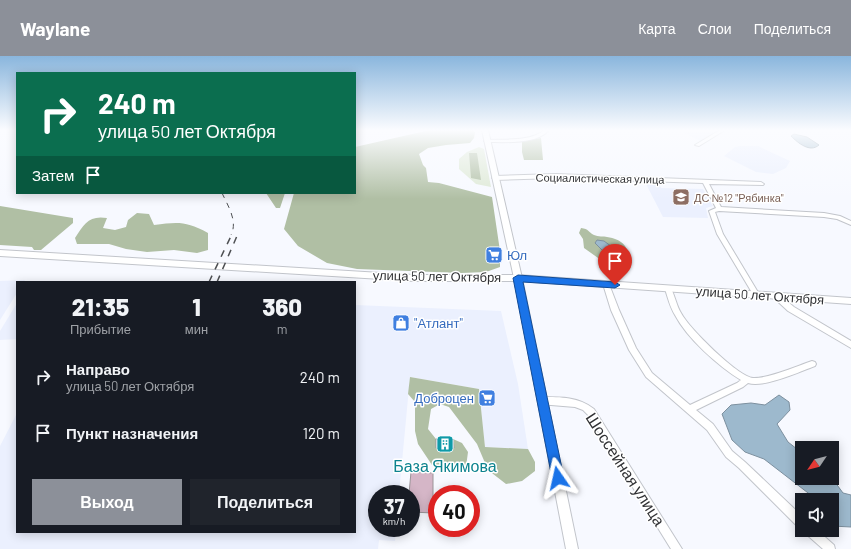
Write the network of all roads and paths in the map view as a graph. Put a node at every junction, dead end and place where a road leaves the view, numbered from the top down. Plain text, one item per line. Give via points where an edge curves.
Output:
1 (489, 153) edge
2 (495, 178) junction
3 (705, 181) junction
4 (761, 184) dead end
5 (719, 209) junction
6 (851, 223) edge
7 (0, 253) edge
8 (518, 278) junction
9 (606, 284) junction
10 (668, 289) junction
11 (756, 294) junction
12 (776, 296) junction
13 (851, 301) edge
14 (851, 345) edge
15 (812, 364) dead end
16 (746, 380) junction
17 (542, 402) junction
18 (688, 410) junction
19 (795, 516) edge
20 (817, 537) edge
21 (572, 549) edge
22 (677, 549) edge
23 (830, 549) edge

1 - 2 street
2 - 3 street, Социалистическая улица via 556,176
2 - 8 street
3 - 4 street, Социалистическая улица
3 - 5 street
5 - 6 street via 824,214
5 - 11 street via 712,211 720,234
7 - 8 main road, улица 50 лет Октября via 414,278
8 - 9 main road, улица 50 лет Октября
8 - 17 street
9 - 10 main road, улица 50 лет Октября
9 - 18 street via 615,310 640,363
10 - 11 main road, улица 50 лет Октября
10 - 16 street via 678,315 686,326
11 - 12 main road, улица 50 лет Октября
12 - 13 main road, улица 50 лет Октября
12 - 14 street via 791,309
15 - 16 street via 759,380
16 - 18 street
17 - 21 street
17 - 22 street, Шоссейная улица via 577,403 591,412
18 - 19 street via 715,432 728,454
20 - 23 street

